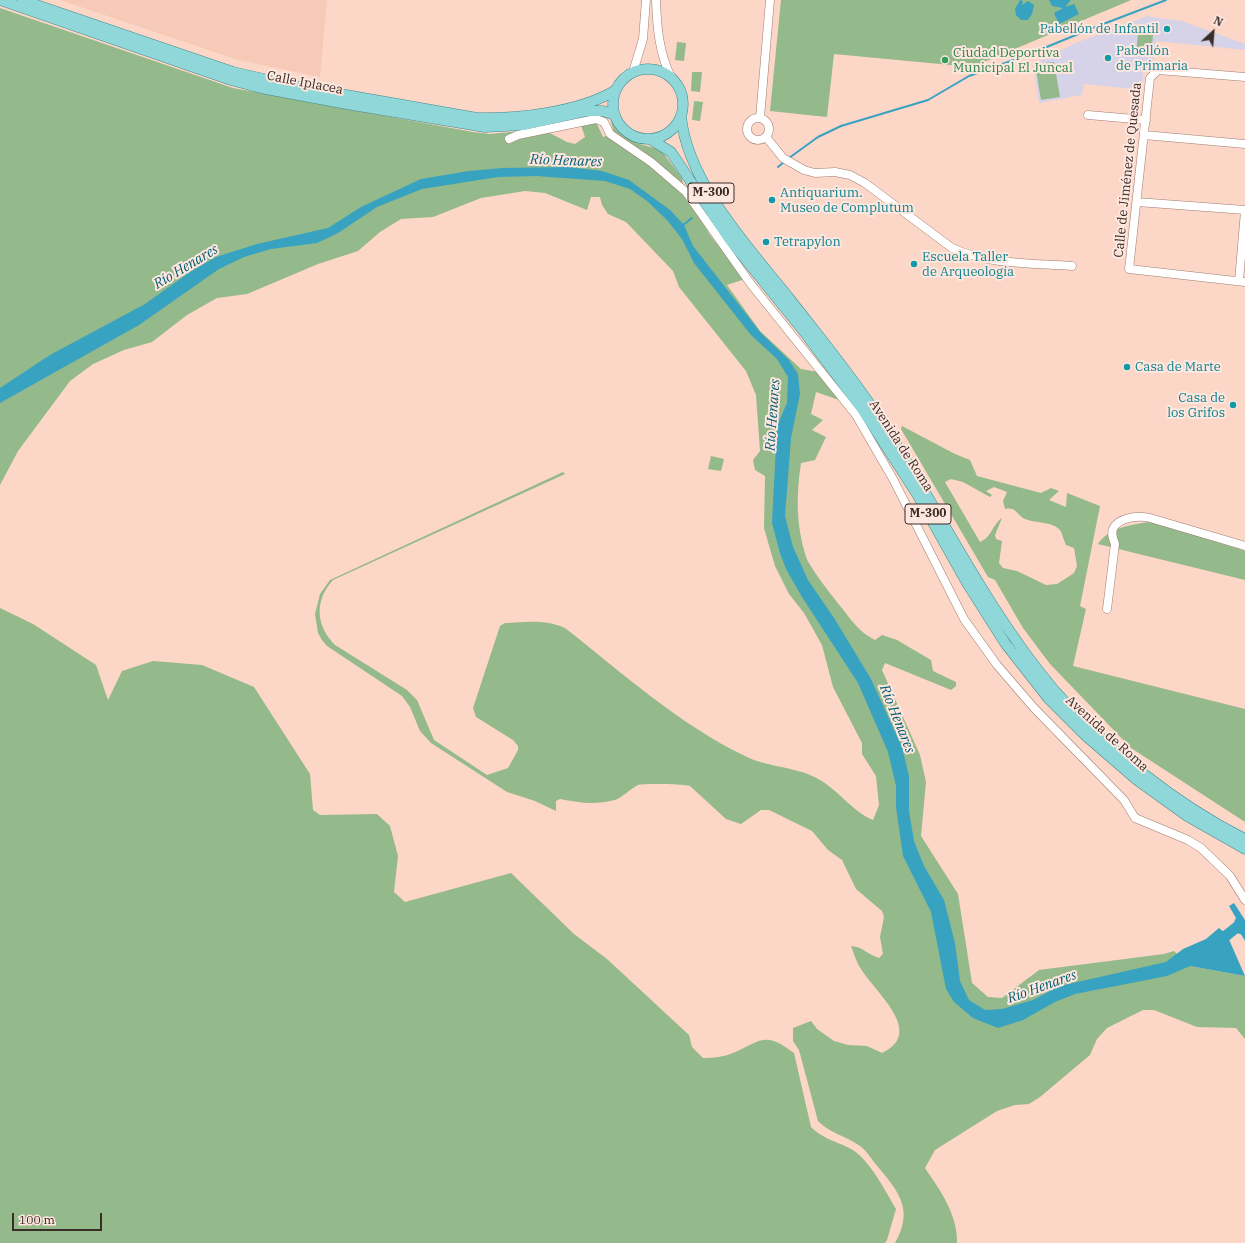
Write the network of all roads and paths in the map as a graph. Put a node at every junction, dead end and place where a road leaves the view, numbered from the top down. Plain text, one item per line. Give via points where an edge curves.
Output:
1 (0, 0) edge
2 (22, 0) edge
3 (646, 0) edge
4 (656, 0) edge
5 (770, 0) edge
6 (633, 72) junction
7 (671, 77) junction
8 (1245, 77) edge
9 (616, 90) junction
10 (615, 115) junction
11 (1088, 115) dead end
12 (681, 116) junction
13 (760, 118) junction
14 (1146, 120) junction
15 (1144, 135) junction
16 (766, 137) junction
17 (508, 139) dead end
18 (650, 139) junction
19 (1245, 144) edge
20 (1137, 202) junction
21 (1245, 211) edge
22 (1072, 266) dead end
23 (1242, 281) edge
24 (1245, 546) edge
25 (1107, 609) dead end
26 (1245, 839) edge
27 (1245, 849) edge
28 (1245, 900) edge

1 - 10 main road, Calle Iplacea via 231,80 301,96 485,127 523,125 586,111 603,111
2 - 9 main road, Calle Iplacea via 248,76 302,88 477,118 503,119 528,116 582,105
3 - 6 street via 643,39
4 - 7 street, M-300 via 662,57
5 - 13 street
6 - 7 main road via 646,68 660,70
6 - 9 main road via 623,79
7 - 12 main road, M-300 via 682,95 684,105
8 - 14 street, Calle de Jiménez de Quesada via 1158,70 1150,78
9 - 10 main road via 613,107
10 - 18 main road, M-300 via 628,133
11 - 14 street
12 - 18 main road via 674,127 663,136
12 - 26 main road, Avenida de Roma / M-300 via 682,128 696,168 721,210 878,416 925,489 974,577 1013,639 1055,691 1141,772 1191,808
13 - 16 street via 769,126
13 - 16 street via 750,121 747,132 755,140
14 - 15 street, Calle de Jiménez de Quesada
15 - 19 street
15 - 20 street, Calle de Jiménez de Quesada
16 - 22 street via 786,160 804,170 850,175 865,183 952,248 968,255 988,260
17 - 28 street via 596,119 604,122 610,134 651,162 686,192 750,283 856,415 964,619 997,665 1034,708 1124,800 1136,818 1201,848 1230,876
18 - 27 main road, Avenida de Roma / M-300 via 671,152 730,240 862,409 917,494 1005,643 1048,698 1086,736 1137,780 1187,816
20 - 21 street
20 - 23 street, Calle de Jiménez de Quesada via 1129,269
21 - 23 street
24 - 25 street via 1139,515 1125,520 1117,524 1112,534 1114,544

